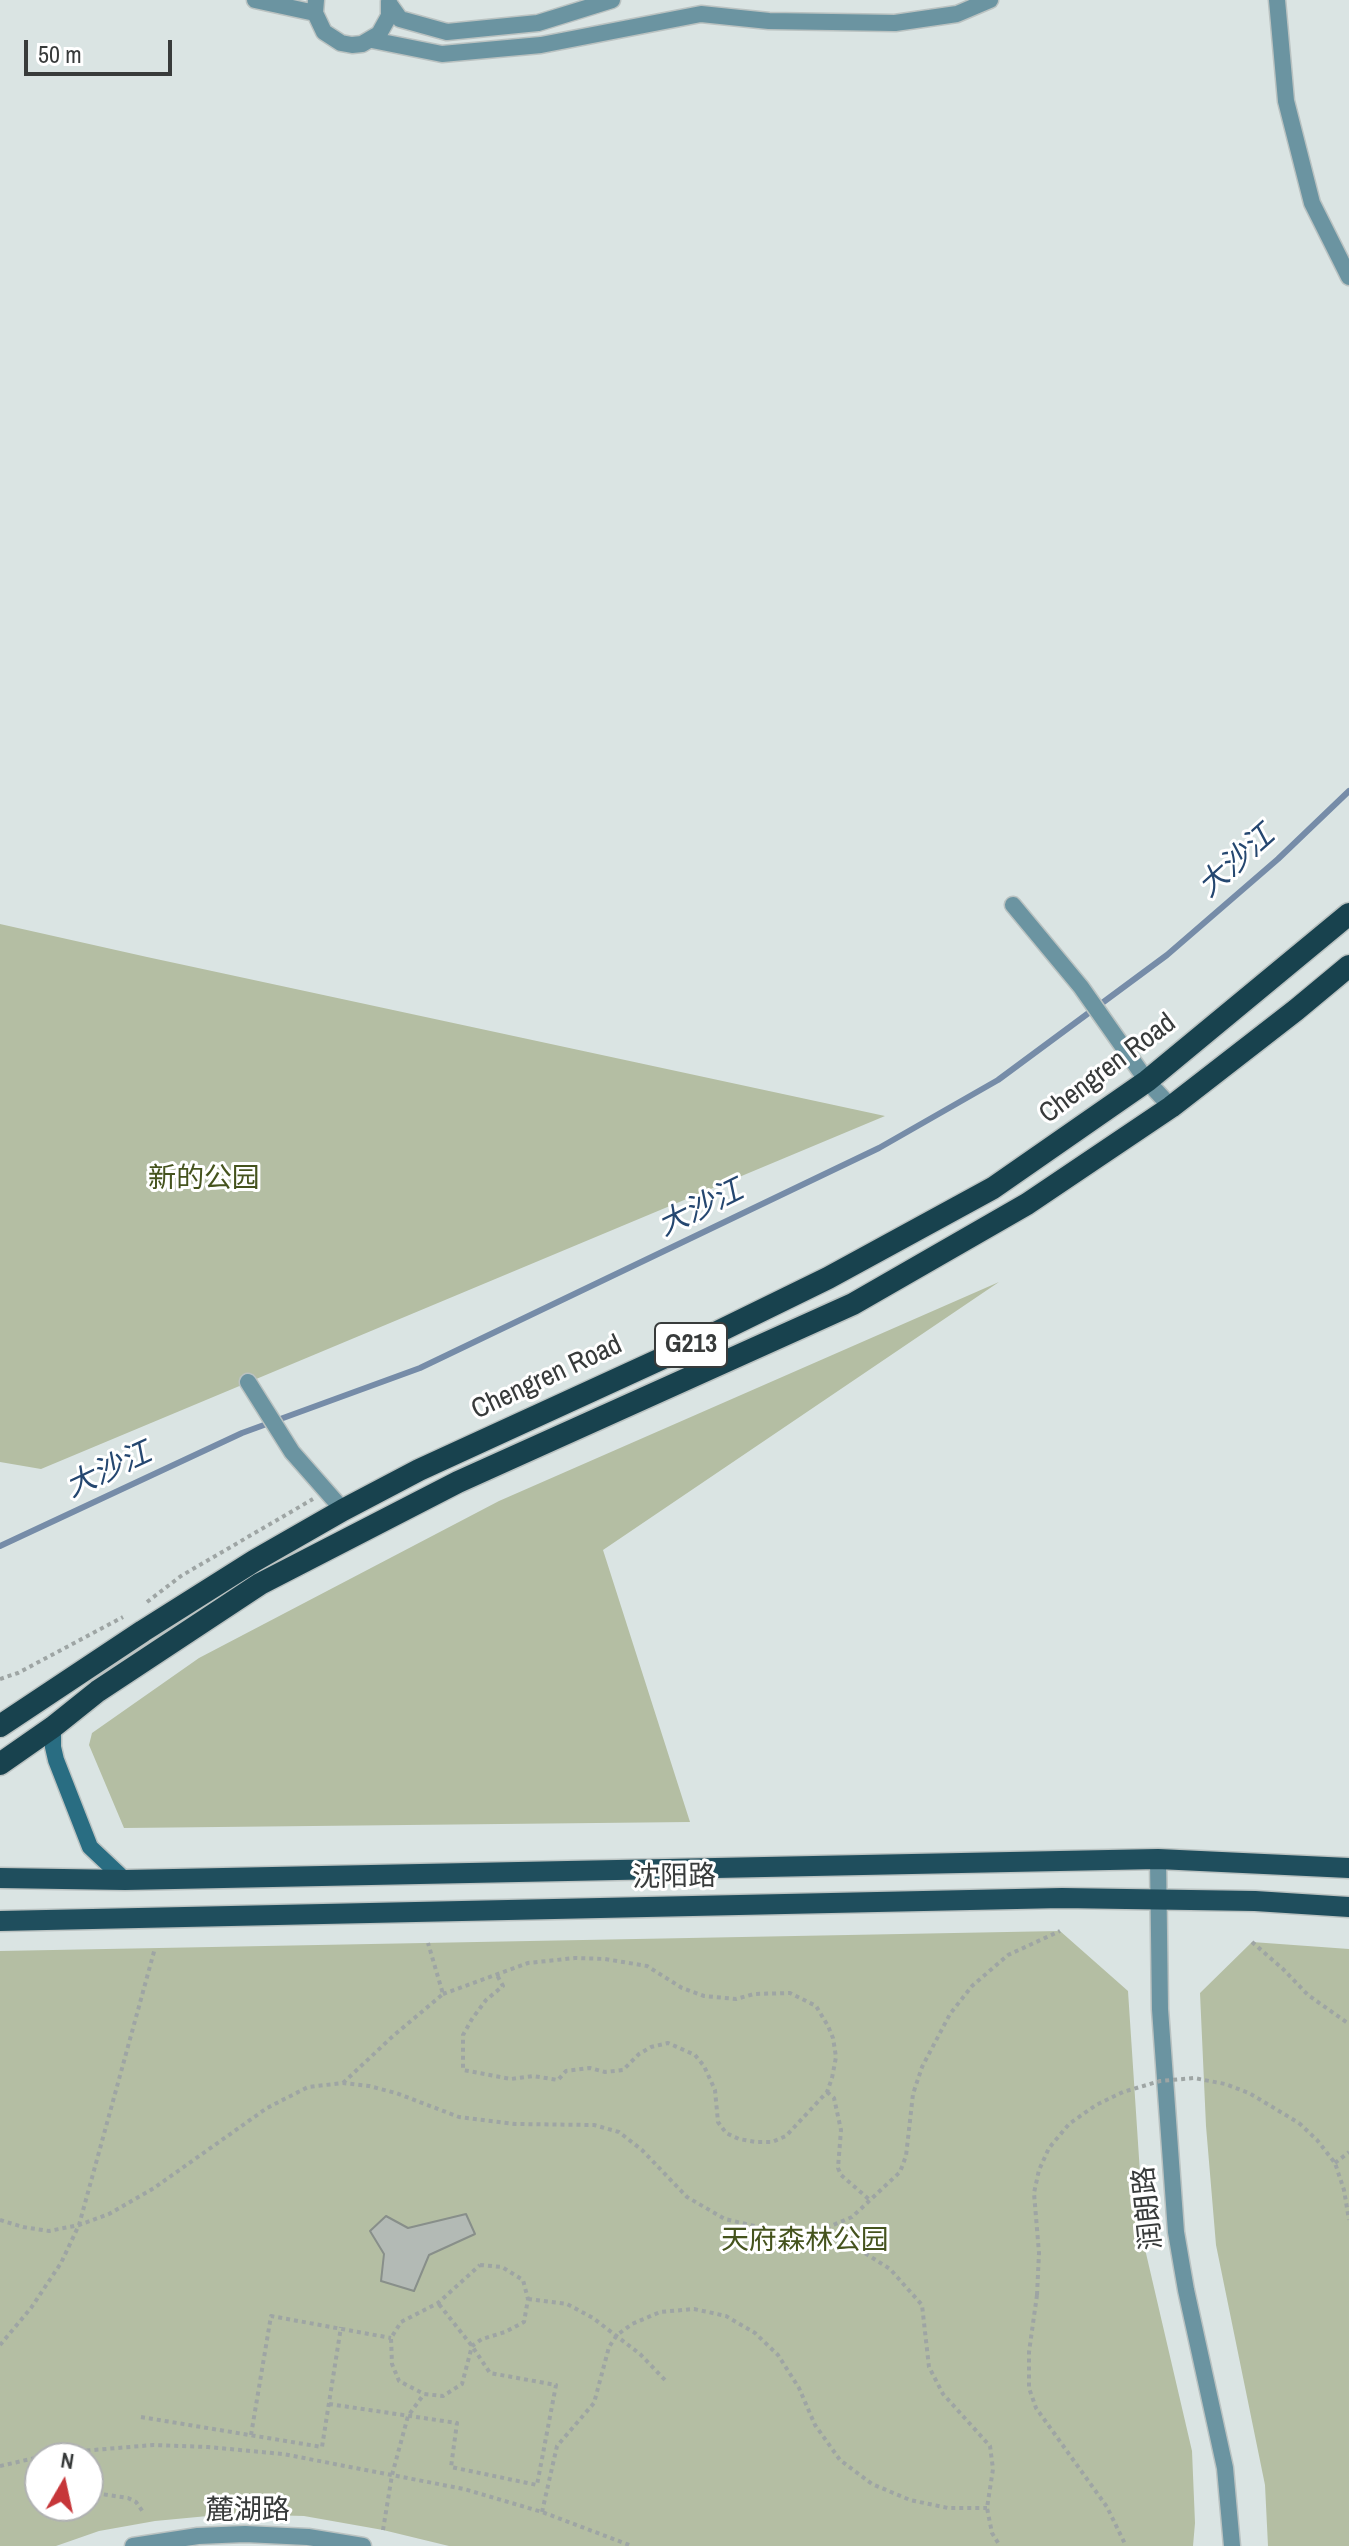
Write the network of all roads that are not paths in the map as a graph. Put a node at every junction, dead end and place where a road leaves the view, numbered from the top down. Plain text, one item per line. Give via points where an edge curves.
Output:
1 (255, 0) edge
2 (612, 0) edge
3 (990, 0) edge
4 (1277, 0) edge
5 (389, 3) edge
6 (315, 6) edge
7 (560, 7) edge
8 (372, 40) junction
9 (1349, 277) edge
10 (1013, 905) dead end
11 (1349, 914) edge
12 (1349, 966) edge
13 (1147, 1081) junction
14 (1171, 1107) junction
15 (248, 1382) dead end
16 (343, 1510) junction
17 (0, 1726) edge
18 (53, 1727) junction
19 (0, 1764) edge
20 (1158, 1859) junction
21 (1349, 1868) edge
22 (0, 1878) edge
23 (125, 1880) junction
24 (1158, 1898) junction
25 (1349, 1907) edge
26 (0, 1921) edge
27 (133, 2546) edge
28 (363, 2546) edge
29 (1232, 2546) edge

1 - 6 street
2 - 7 street
3 - 8 street via 957,14 895,23 701,14 541,45 442,54
4 - 9 street via 1286,101 1308,189
5 - 7 street via 400,19 447,32 538,23
5 - 8 street via 385,27
6 - 8 street via 318,23 332,39 352,45
10 - 13 street via 1081,987
11 - 13 highway, Chengren Road / G213
12 - 14 highway, Chengren Road / G213
13 - 14 street
13 - 16 highway, Chengren Road / G213 via 993,1188 899,1241
14 - 18 highway, Chengren Road / G213 via 1027,1204 853,1304 458,1482 260,1584 98,1691
15 - 16 street via 292,1452
16 - 17 highway, Chengren Road / G213 via 254,1561
18 - 19 highway, Chengren Road / G213
18 - 23 main road via 56,1760 90,1847
20 - 21 main road, 沈阳路
20 - 23 main road, 沈阳路
20 - 24 street, 润朗路
22 - 23 main road, 沈阳路
24 - 25 main road, 沈阳路
24 - 26 main road, 沈阳路
24 - 29 street, 润朗路 via 1176,2232 1225,2468
27 - 28 street, 麓湖路 via 245,2534

